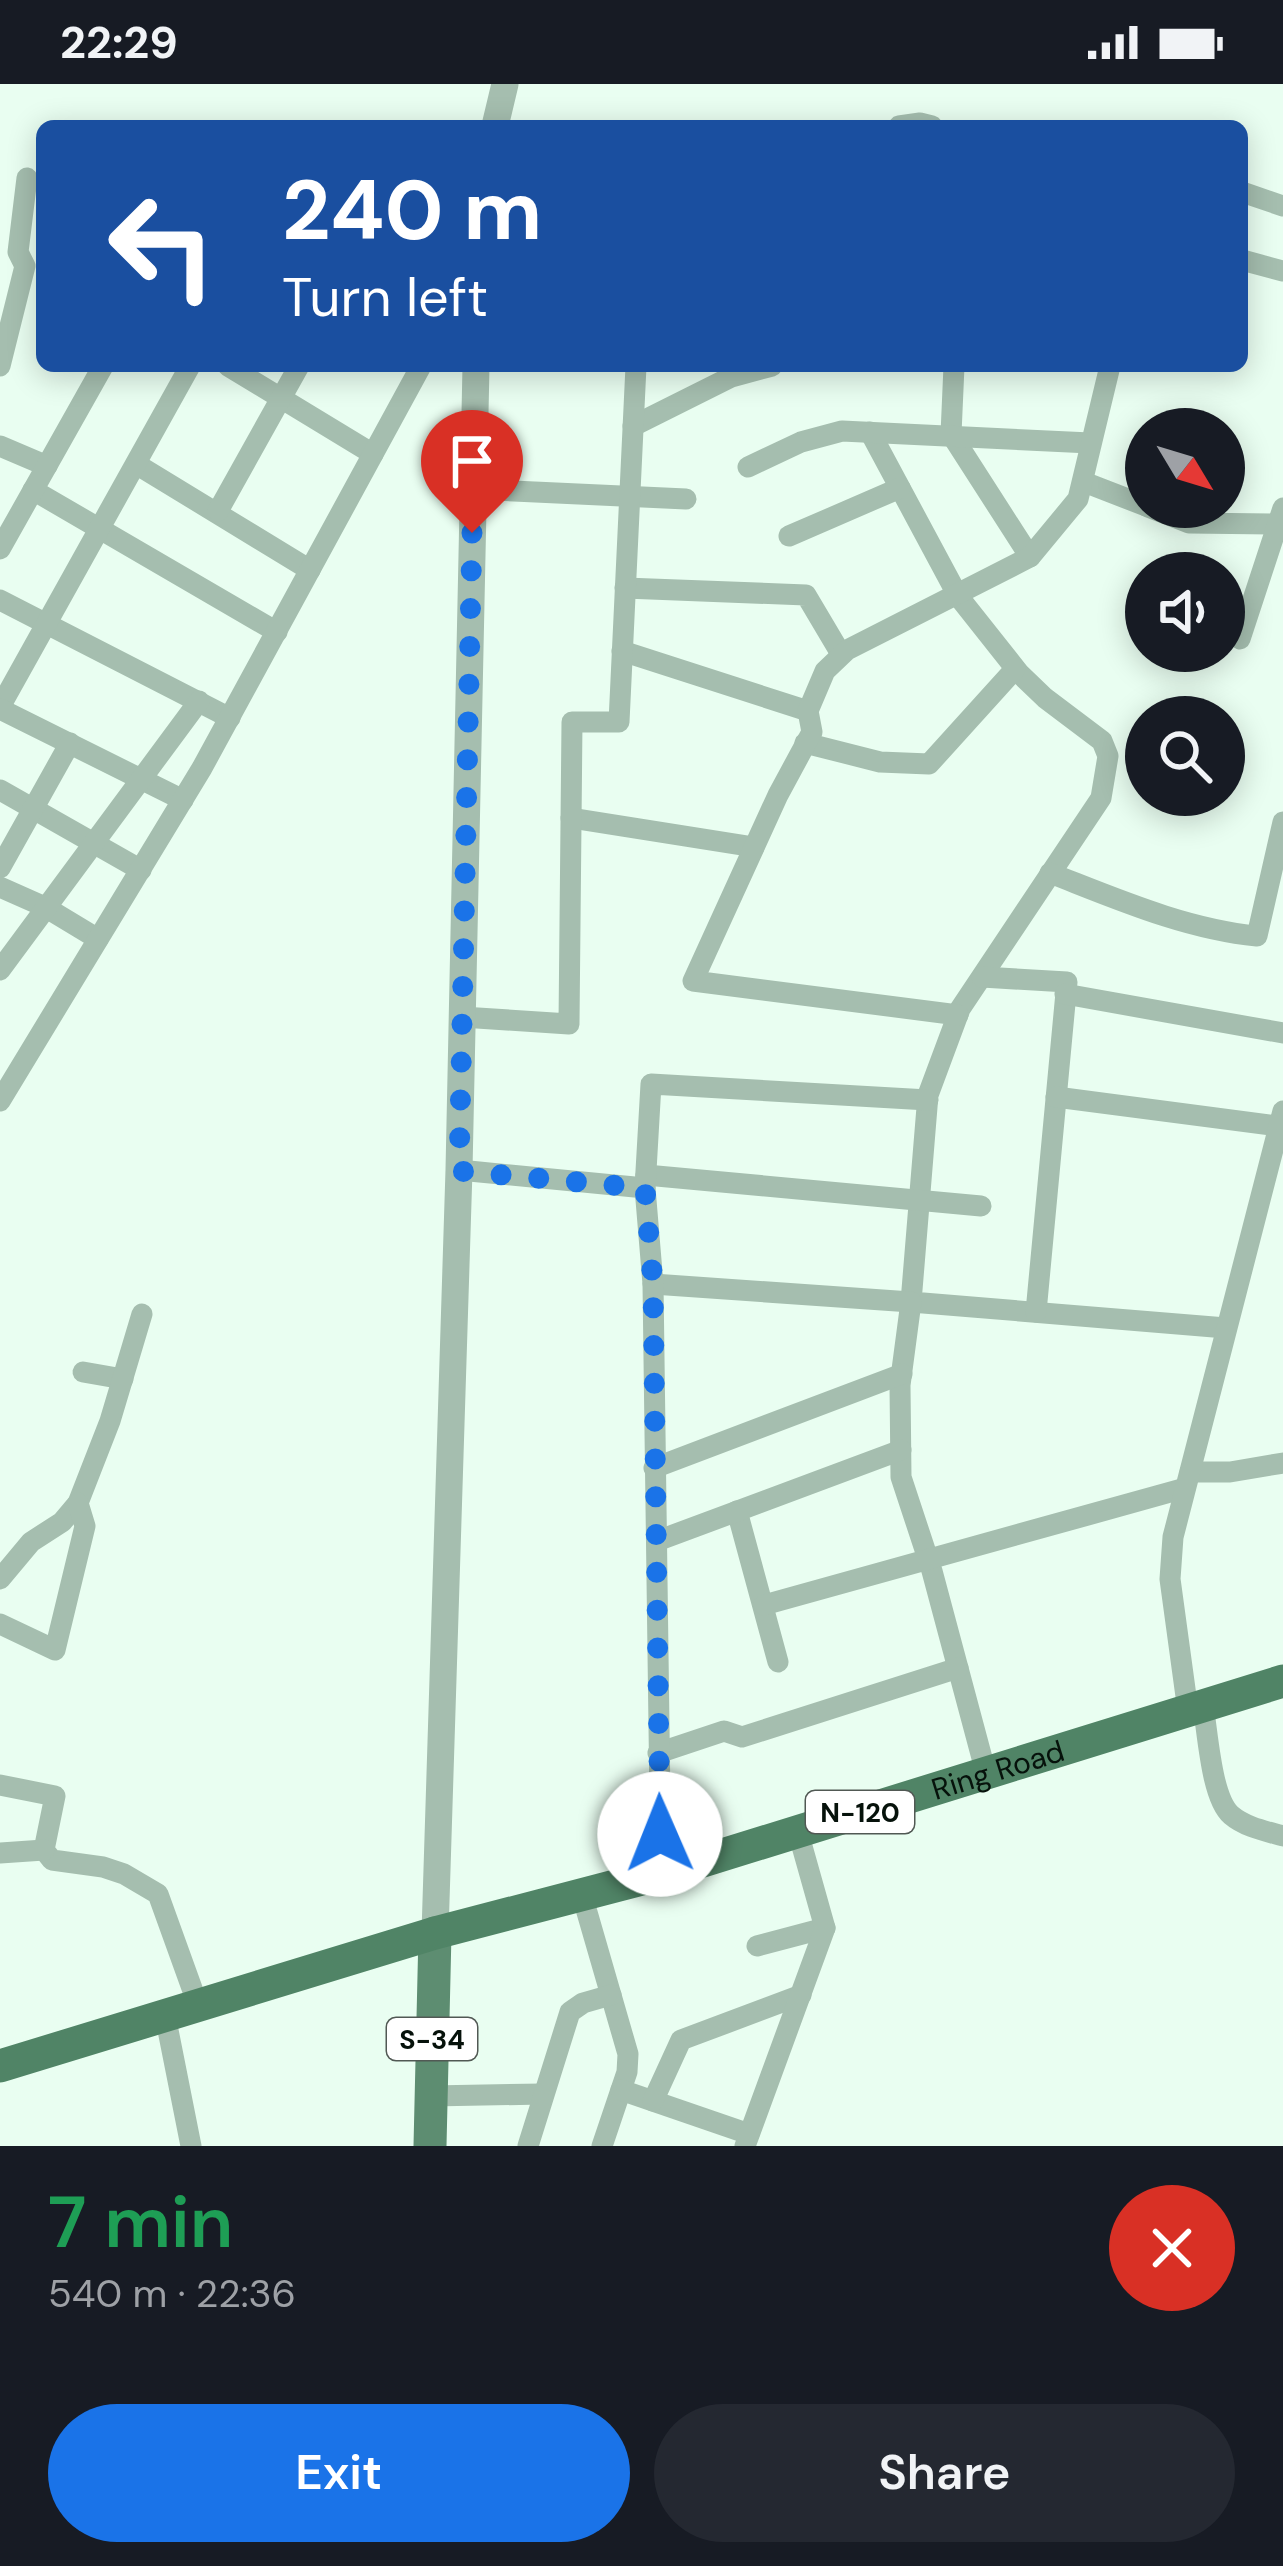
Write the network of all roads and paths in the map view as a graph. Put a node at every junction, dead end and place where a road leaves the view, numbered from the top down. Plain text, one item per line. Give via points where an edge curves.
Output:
1 (505, 84) edge
2 (496, 120) edge
3 (27, 178) dead end
4 (1248, 193) edge
5 (1283, 206) edge
6 (18, 252) junction
7 (36, 256) edge
8 (1248, 262) edge
9 (1283, 271) edge
10 (0, 366) edge
11 (100, 372) edge
12 (187, 372) edge
13 (237, 372) edge
14 (296, 372) edge
15 (419, 372) edge
16 (476, 372) edge
17 (636, 372) edge
18 (750, 372) edge
19 (954, 372) edge
20 (1108, 372) edge
21 (280, 399) junction
22 (633, 426) junction
23 (870, 432) junction
24 (951, 434) junction
25 (1090, 443) junction
26 (0, 446) edge
27 (373, 454) junction
28 (136, 464) junction
29 (46, 466) junction
30 (748, 467) dead end
31 (1084, 482) junction
32 (900, 488) junction
33 (473, 489) junction
34 (33, 490) junction
35 (630, 496) junction
36 (1125, 498) edge
37 (686, 499) dead end
38 (218, 511) junction
39 (1282, 518) edge
40 (1245, 520) edge
41 (99, 530) junction
42 (789, 536) dead end
43 (0, 549) edge
44 (1030, 556) junction
45 (310, 570) junction
46 (626, 588) junction
47 (958, 596) junction
48 (0, 600) edge
49 (47, 623) junction
50 (1245, 625) edge
51 (277, 632) junction
52 (622, 651) junction
53 (841, 654) junction
54 (1015, 669) junction
55 (199, 701) junction
56 (0, 708) edge
57 (808, 711) junction
58 (230, 718) junction
59 (70, 743) junction
60 (806, 743) junction
61 (140, 778) junction
62 (0, 790) edge
63 (183, 800) junction
64 (35, 810) junction
65 (571, 818) junction
66 (1283, 822) edge
67 (92, 842) junction
68 (754, 847) junction
69 (0, 868) edge
70 (141, 870) junction
71 (1050, 873) junction
72 (0, 887) edge
73 (45, 907) junction
74 (98, 939) junction
75 (0, 970) edge
76 (982, 976) junction
77 (1065, 994) junction
78 (958, 1016) junction
79 (462, 1018) junction
80 (1283, 1034) edge
81 (1056, 1097) junction
82 (928, 1100) junction
83 (0, 1101) edge
84 (1281, 1118) edge
85 (459, 1171) junction
86 (646, 1182) junction
87 (920, 1201) junction
88 (981, 1206) dead end
89 (653, 1284) junction
90 (910, 1302) junction
91 (1036, 1312) junction
92 (142, 1315) dead end
93 (1226, 1328) junction
94 (82, 1372) dead end
95 (902, 1374) junction
96 (123, 1379) junction
97 (901, 1450) junction
98 (1283, 1463) edge
99 (654, 1468) junction
100 (1188, 1480) junction
101 (78, 1503) junction
102 (737, 1511) junction
103 (657, 1541) junction
104 (928, 1560) junction
105 (0, 1579) edge
106 (764, 1605) junction
107 (0, 1624) edge
108 (778, 1662) dead end
109 (958, 1668) junction
110 (1283, 1681) edge
111 (1196, 1708) junction
112 (658, 1753) junction
113 (986, 1773) junction
114 (0, 1785) edge
115 (799, 1832) junction
116 (1283, 1836) edge
117 (44, 1850) junction
118 (0, 1853) edge
119 (661, 1874) junction
120 (582, 1895) junction
121 (825, 1928) junction
122 (435, 1933) junction
123 (757, 1946) dead end
124 (611, 1995) junction
125 (800, 1995) junction
126 (198, 2006) junction
127 (165, 2015) junction
128 (0, 2066) edge
129 (621, 2090) junction
130 (543, 2094) junction
131 (431, 2096) junction
132 (653, 2101) junction
133 (747, 2140) edge
134 (191, 2146) edge
135 (430, 2146) edge
136 (528, 2146) edge
137 (602, 2146) edge

1 - 2 street
3 - 6 street
4 - 5 street
6 - 7 street
6 - 10 street via 25,266
8 - 9 street
11 - 29 street
12 - 28 street
13 - 21 street
14 - 21 street
15 - 27 street
16 - 33 street
17 - 22 street
18 - 22 street
19 - 24 street
20 - 25 street
21 - 27 street
21 - 38 street
22 - 35 street
23 - 24 street
23 - 30 street via 801,442
23 - 32 street
24 - 25 street
24 - 44 street
25 - 31 street
26 - 29 street
27 - 45 street
28 - 38 street
28 - 41 street
29 - 34 street
31 - 36 street
31 - 44 street
32 - 42 street
32 - 47 street
33 - 35 street
33 - 79 street
34 - 41 street
34 - 43 street
35 - 37 street
35 - 46 street
38 - 45 street
39 - 40 street
39 - 50 street
41 - 49 street
41 - 51 street
44 - 47 street
45 - 51 street
46 - 52 street
46 - 53 street via 806,595
47 - 53 street
47 - 54 street
48 - 49 street
49 - 55 street
49 - 56 street
51 - 58 street
52 - 57 street
52 - 65 street via 619,722 572,722
53 - 57 street
54 - 60 street via 929,764 880,762
54 - 71 street via 1102,742 1108,756 1101,798
55 - 58 street
55 - 61 street
56 - 59 street
57 - 60 street
58 - 63 street
59 - 61 street
59 - 64 street
60 - 68 street
61 - 63 street
61 - 67 street
62 - 64 street
63 - 70 street
64 - 67 street
64 - 69 street
65 - 68 street
65 - 79 street via 569,1024
66 - 71 street via 1258,936 1222,932
67 - 70 street
67 - 73 street
68 - 78 street via 693,981
70 - 74 street
71 - 76 street
72 - 73 street
73 - 74 street
73 - 75 street
74 - 83 street
76 - 77 street via 1067,982
76 - 78 street
77 - 80 street
77 - 81 street
78 - 82 street
79 - 85 street
81 - 84 street
81 - 91 street
82 - 86 street via 651,1084
82 - 87 street
84 - 93 street
85 - 86 street
85 - 122 street
86 - 87 street
86 - 89 street
87 - 88 street
87 - 90 street
89 - 90 street
89 - 99 street
90 - 91 street
90 - 95 street
91 - 93 street
92 - 96 street
93 - 100 street
94 - 96 street
95 - 97 street
95 - 99 street
96 - 101 street
97 - 102 street
97 - 104 street via 901,1477
98 - 100 street
99 - 103 street
100 - 104 street
100 - 111 street via 1170,1580
101 - 105 street
101 - 107 street via 85,1526 55,1650
102 - 103 street
102 - 106 street
103 - 112 street
104 - 106 street
104 - 109 street
106 - 108 street
109 - 112 street via 742,1737 724,1731
109 - 113 street
110 - 111 highway, Ring Road / N-120
111 - 113 highway, Ring Road / N-120
111 - 116 street via 1229,1814
112 - 119 street
113 - 115 highway, Ring Road / N-120
114 - 117 street via 55,1796
115 - 119 highway, Ring Road / N-120
115 - 121 street
117 - 118 street
117 - 126 street via 52,1860 104,1867 158,1894
119 - 120 highway, Ring Road / N-120
120 - 122 highway, Ring Road / N-120
120 - 124 street
121 - 123 street
121 - 125 street
122 - 126 highway, N-120
122 - 131 main road, S-34
124 - 129 street via 628,2054
124 - 130 street via 570,2012
125 - 132 street via 681,2040
125 - 133 street
126 - 127 highway, N-120
127 - 128 highway, N-120
127 - 134 street
129 - 132 street
129 - 137 street
130 - 131 street
130 - 136 street
131 - 135 main road, S-34
132 - 133 street

